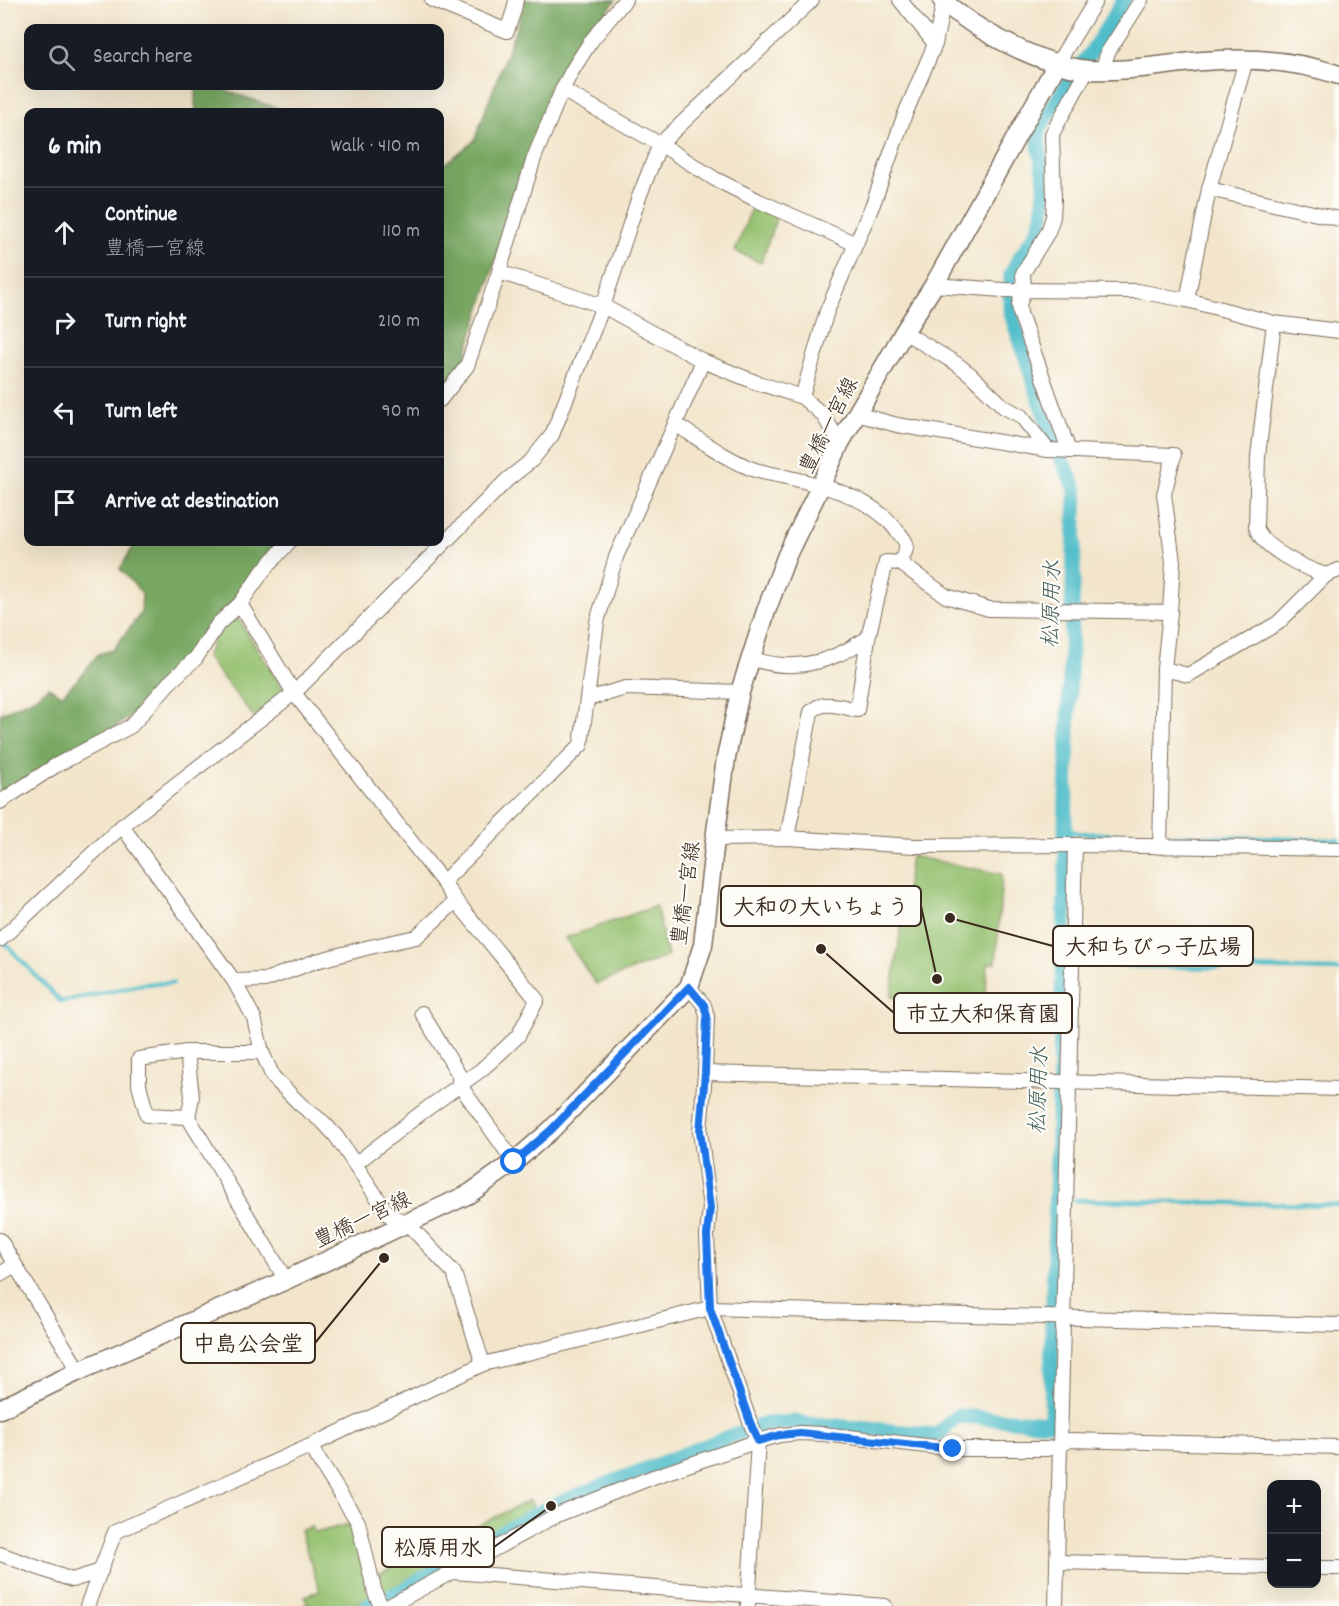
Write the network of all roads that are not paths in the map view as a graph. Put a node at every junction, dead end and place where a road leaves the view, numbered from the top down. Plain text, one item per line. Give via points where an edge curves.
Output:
1 (432, 0) edge
2 (516, 0) edge
3 (625, 0) edge
4 (812, 0) edge
5 (900, 0) edge
6 (943, 0) edge
7 (1096, 0) edge
8 (1141, 0) edge
9 (935, 44) junction
10 (1246, 60) junction
11 (1057, 63) junction
12 (1088, 69) junction
13 (1339, 75) edge
14 (562, 90) junction
15 (660, 144) junction
16 (1209, 189) junction
17 (1339, 219) edge
18 (856, 244) junction
19 (499, 272) junction
20 (934, 285) junction
21 (1015, 290) junction
22 (1187, 300) junction
23 (603, 306) junction
24 (1274, 323) junction
25 (1339, 331) edge
26 (904, 332) junction
27 (703, 361) junction
28 (444, 395) edge
29 (802, 397) junction
30 (856, 414) junction
31 (675, 424) junction
32 (840, 442) junction
33 (1048, 450) junction
34 (1068, 451) junction
35 (822, 485) junction
36 (444, 543) edge
37 (285, 546) edge
38 (441, 546) edge
39 (900, 563) junction
40 (1333, 572) edge
41 (240, 604) junction
42 (1170, 612) junction
43 (868, 638) junction
44 (751, 658) junction
45 (1164, 669) junction
46 (740, 692) junction
47 (294, 693) junction
48 (587, 699) junction
49 (0, 802) edge
50 (122, 826) junction
51 (787, 838) junction
52 (715, 839) junction
53 (1075, 845) junction
54 (1160, 847) junction
55 (1339, 849) edge
56 (443, 882) junction
57 (456, 901) junction
58 (0, 940) edge
59 (234, 981) junction
60 (689, 987) junction
61 (422, 1013) dead end
62 (187, 1052) junction
63 (262, 1052) junction
64 (705, 1073) junction
65 (1070, 1083) junction
66 (459, 1084) junction
67 (1339, 1089) edge
68 (188, 1117) junction
69 (514, 1162) junction
70 (355, 1164) junction
71 (407, 1223) junction
72 (0, 1240) edge
73 (15, 1265) junction
74 (0, 1274) edge
75 (286, 1280) junction
76 (710, 1308) junction
77 (1064, 1318) junction
78 (1339, 1324) edge
79 (483, 1364) junction
80 (79, 1371) junction
81 (0, 1409) edge
82 (758, 1441) junction
83 (310, 1446) junction
84 (1060, 1446) junction
85 (1339, 1447) edge
86 (0, 1554) edge
87 (1057, 1562) junction
88 (1267, 1567) edge
89 (1321, 1568) edge
90 (1339, 1568) edge
91 (100, 1571) junction
92 (453, 1572) junction
93 (749, 1601) edge
94 (87, 1606) edge
95 (381, 1606) edge
96 (389, 1606) edge
97 (885, 1606) edge
98 (1056, 1606) edge

1 - 2 street via 507,32
3 - 14 street via 591,41
4 - 15 street
5 - 9 street
6 - 9 street
6 - 11 main road via 976,27
7 - 11 street
8 - 12 street via 1108,52
9 - 18 street
10 - 12 main road
10 - 13 main road via 1291,64
10 - 16 street
11 - 12 main road
11 - 20 main road, 豊橋一宮線
12 - 21 street via 1052,134 1053,217
14 - 15 street
14 - 19 street via 534,158
15 - 18 street via 759,201
15 - 23 street
16 - 17 street
16 - 22 street
18 - 29 street via 827,310
19 - 23 street
19 - 28 street via 467,366
20 - 21 street
20 - 26 main road, 豊橋一宮線
21 - 22 street via 1137,291
21 - 34 street
22 - 24 street
23 - 27 street
23 - 36 street via 552,435
24 - 25 street
24 - 40 street via 1258,456 1256,527 1263,539 1293,561 1312,570
26 - 30 main road, 豊橋一宮線
26 - 33 street via 970,374 1004,407 1021,416
27 - 29 street
27 - 31 street
29 - 32 street via 823,415
30 - 32 main road, 豊橋一宮線
30 - 33 street via 897,425
31 - 35 street via 712,449 756,470
31 - 48 street via 616,557 597,622
32 - 35 main road, 豊橋一宮線
33 - 34 street
34 - 42 street via 1174,455 1164,494 1173,562
35 - 39 street via 861,501 886,517 906,542
35 - 44 main road, 豊橋一宮線 via 788,555
37 - 41 street
38 - 47 street
39 - 42 street via 946,596 989,609
39 - 43 street via 886,562
40 - 45 street via 1278,623 1188,675
41 - 47 street
41 - 49 street via 218,624 196,658 131,726 55,766
42 - 45 street
43 - 44 street via 838,655 814,662 790,666
43 - 51 street via 856,710 823,704 811,712
44 - 46 main road, 豊橋一宮線
45 - 54 street
46 - 48 street via 626,688
46 - 52 main road, 豊橋一宮線
47 - 50 street
47 - 56 street
48 - 56 street via 581,745
50 - 58 street
50 - 59 street
51 - 52 street
51 - 53 street via 914,846
52 - 60 main road, 豊橋一宮線 via 703,945
53 - 54 street
53 - 65 street
54 - 55 street
56 - 57 street
57 - 59 street via 416,937 316,961 265,980
57 - 66 street via 537,1000 518,1036 481,1070
59 - 63 street via 254,1018
60 - 64 street via 704,1005 707,1016
60 - 69 main road, 豊橋一宮線 via 551,1130
61 - 66 street via 459,1075
62 - 63 street
62 - 68 street via 192,1097
62 - 68 street via 139,1059 139,1085 147,1115
63 - 70 street via 273,1077 324,1122
64 - 65 street
64 - 76 street via 700,1131 710,1208
65 - 67 street
65 - 77 street
66 - 69 street
66 - 70 street
68 - 75 street
69 - 71 main road, 豊橋一宮線 via 469,1194
70 - 71 street via 389,1215
71 - 75 main road, 豊橋一宮線
71 - 79 street via 454,1273
72 - 73 street
73 - 74 street
73 - 80 street
75 - 80 main road, 豊橋一宮線
76 - 77 street
76 - 79 street
76 - 82 street
77 - 78 street
77 - 84 street
79 - 83 street
80 - 81 main road, 豊橋一宮線
82 - 84 street via 800,1433 953,1449
82 - 92 street via 557,1515
82 - 93 street
83 - 91 street via 115,1532
83 - 95 street via 358,1522
84 - 85 street via 1070,1440
84 - 87 street
86 - 91 street via 72,1580
87 - 88 street
87 - 98 street
89 - 90 street
91 - 94 street
92 - 93 street
92 - 96 street
93 - 97 street

